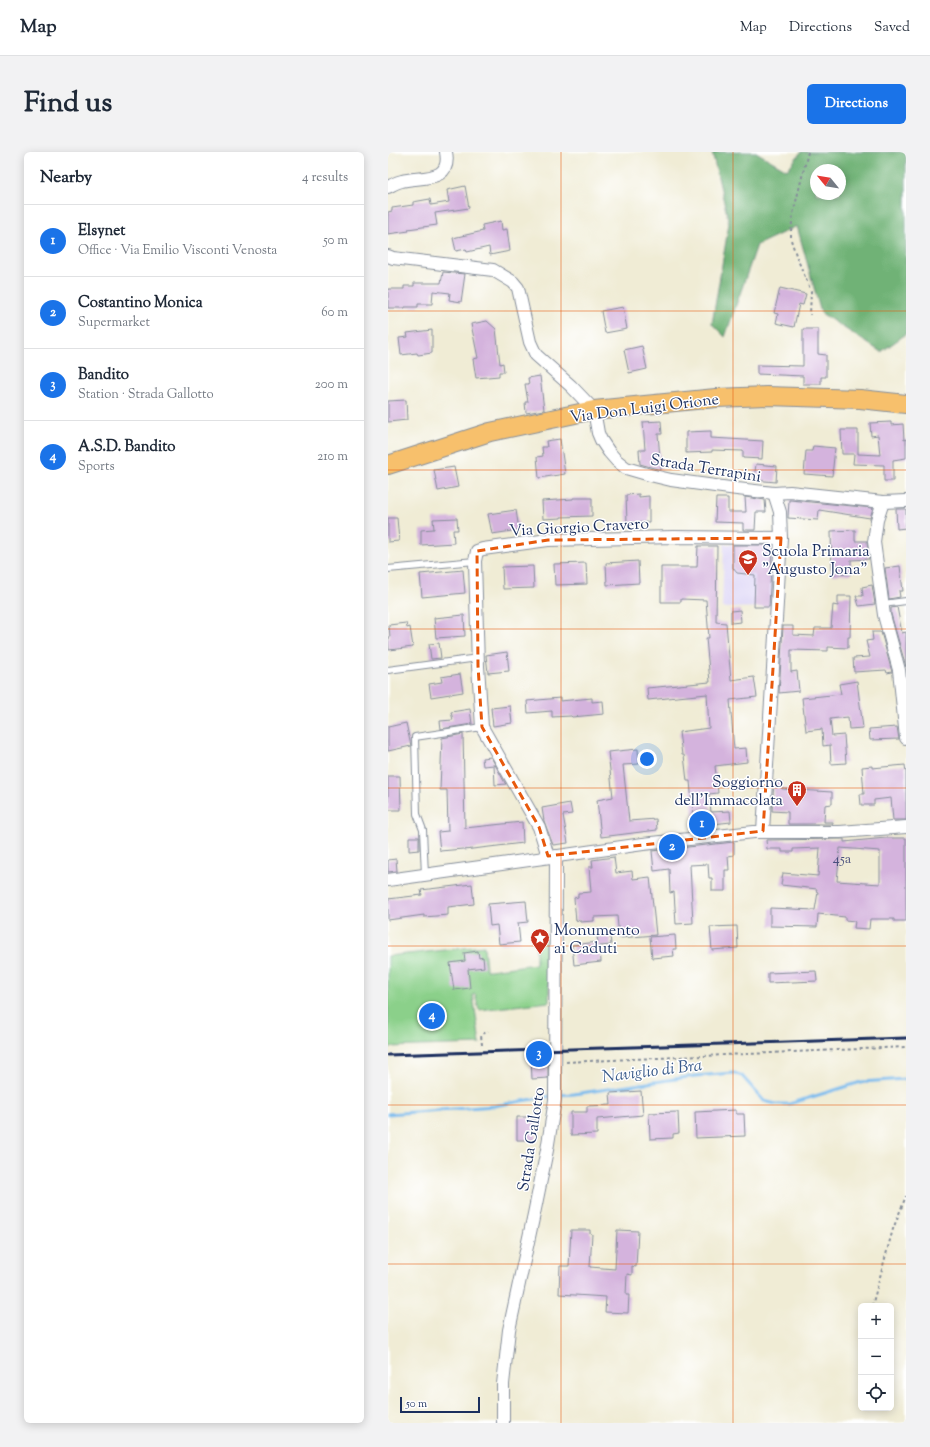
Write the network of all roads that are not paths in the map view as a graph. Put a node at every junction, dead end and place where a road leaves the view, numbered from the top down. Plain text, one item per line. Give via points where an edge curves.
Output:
1 (446, 152) edge
2 (388, 188) edge
3 (388, 256) edge
4 (895, 403) edge
5 (594, 410) junction
6 (388, 465) edge
7 (774, 493) junction
8 (906, 501) edge
9 (883, 502) junction
10 (782, 538) junction
11 (475, 561) junction
12 (388, 569) edge
13 (906, 601) edge
14 (883, 604) junction
15 (478, 658) junction
16 (388, 670) edge
17 (482, 727) junction
18 (906, 738) edge
19 (906, 827) edge
20 (762, 831) junction
21 (552, 856) junction
22 (425, 875) junction
23 (388, 880) edge
24 (503, 1423) edge

1 - 2 street via 447,162 444,170 438,175 402,181
3 - 5 street via 493,270 513,282 518,288 530,342 536,355
4 - 5 main road, Via Don Luigi Orione via 767,396 716,398
5 - 6 main road, Via Don Luigi Orione via 490,432
5 - 7 street, Strada Terrapini via 601,440 616,460 626,468 671,480
7 - 9 street via 790,492
7 - 10 street, Strada Terrapini via 780,512
8 - 9 street
9 - 14 street via 874,542
10 - 11 street, Via Giorgio Cravero via 548,540 483,548 477,551
10 - 20 street, Strada Terrapini
11 - 12 lane
11 - 15 street
13 - 14 lane
14 - 18 street via 899,670
15 - 16 lane
15 - 17 street
17 - 21 street, Strada Gallotto via 539,827
17 - 22 lane via 415,737 417,814 423,830
19 - 20 street via 840,832
20 - 21 street
21 - 22 street
21 - 24 street, Strada Gallotto via 555,1096 534,1214 509,1330 503,1384
22 - 23 street

